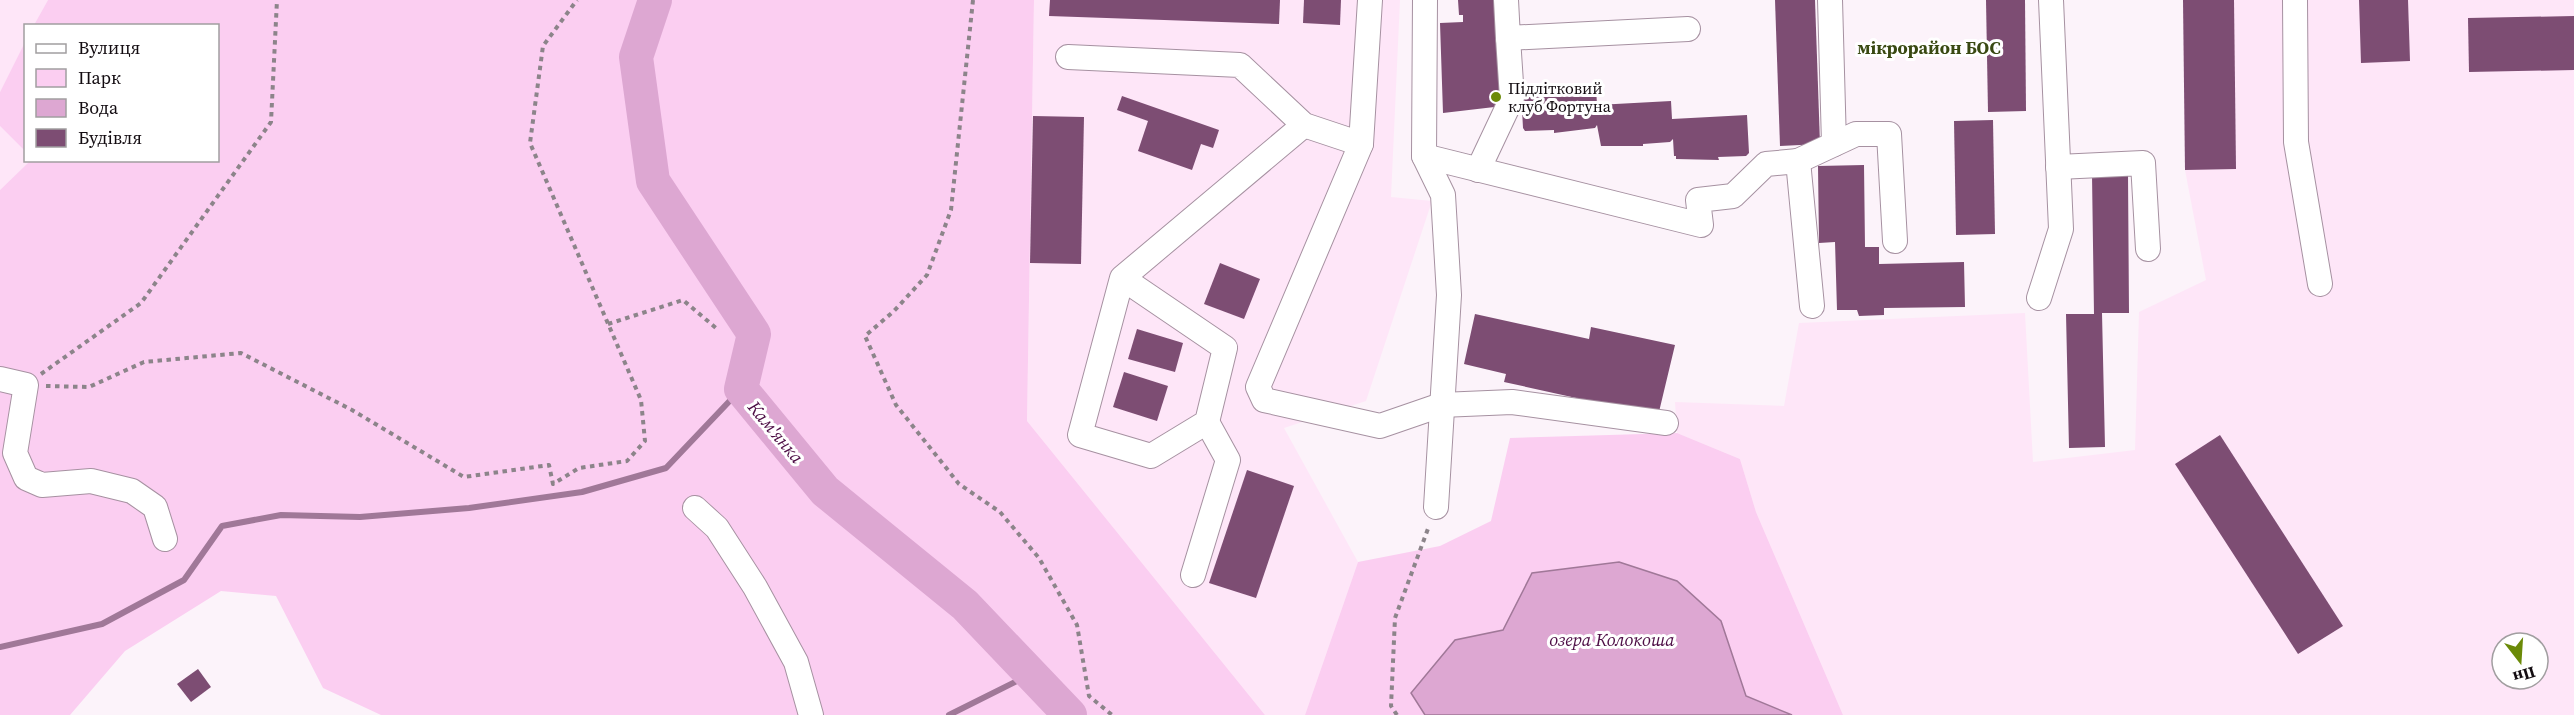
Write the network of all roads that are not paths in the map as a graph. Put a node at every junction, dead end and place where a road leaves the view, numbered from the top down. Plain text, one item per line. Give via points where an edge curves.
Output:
1 (1370, 0) edge
2 (1425, 0) edge
3 (1506, 0) edge
4 (1830, 0) edge
5 (2051, 0) edge
6 (2295, 0) edge
7 (1688, 29) dead end
8 (1508, 38) junction
9 (1068, 57) dead end
10 (1304, 125) junction
11 (1361, 144) junction
12 (1834, 144) junction
13 (1424, 156) junction
14 (1798, 161) junction
15 (2058, 167) junction
16 (1478, 170) junction
17 (1895, 241) dead end
18 (2148, 249) dead end
19 (1122, 278) junction
20 (2320, 284) dead end
21 (2039, 298) dead end
22 (1812, 306) dead end
23 (0, 379) edge
24 (1441, 405) junction
25 (1208, 422) junction
26 (1666, 423) dead end
27 (1436, 507) road end
28 (695, 508) dead end
29 (165, 539) dead end
30 (1193, 575) dead end
31 (811, 715) edge

1 - 11 lane
2 - 13 lane
3 - 8 lane
4 - 12 lane
5 - 15 lane
6 - 20 lane via 2296,142
7 - 8 lane
8 - 16 lane via 1512,98
9 - 10 lane via 1240,64
10 - 11 lane
10 - 19 lane
11 - 24 lane via 1258,387 1264,400 1380,426
12 - 14 lane
12 - 17 lane via 1856,134 1889,134
13 - 16 lane
13 - 24 lane via 1443,195 1449,295
14 - 16 lane via 1766,164 1733,196 1698,200 1701,225
14 - 22 lane
15 - 18 lane via 2143,163
15 - 21 lane via 2061,229
19 - 25 lane via 1225,348
19 - 25 lane via 1080,435 1151,456
23 - 29 lane via 26,385 15,453 26,478 42,485 91,481 132,491 155,507
24 - 26 lane via 1512,402
24 - 27 lane
25 - 30 lane via 1228,460
28 - 31 lane via 717,528 754,587 796,662

